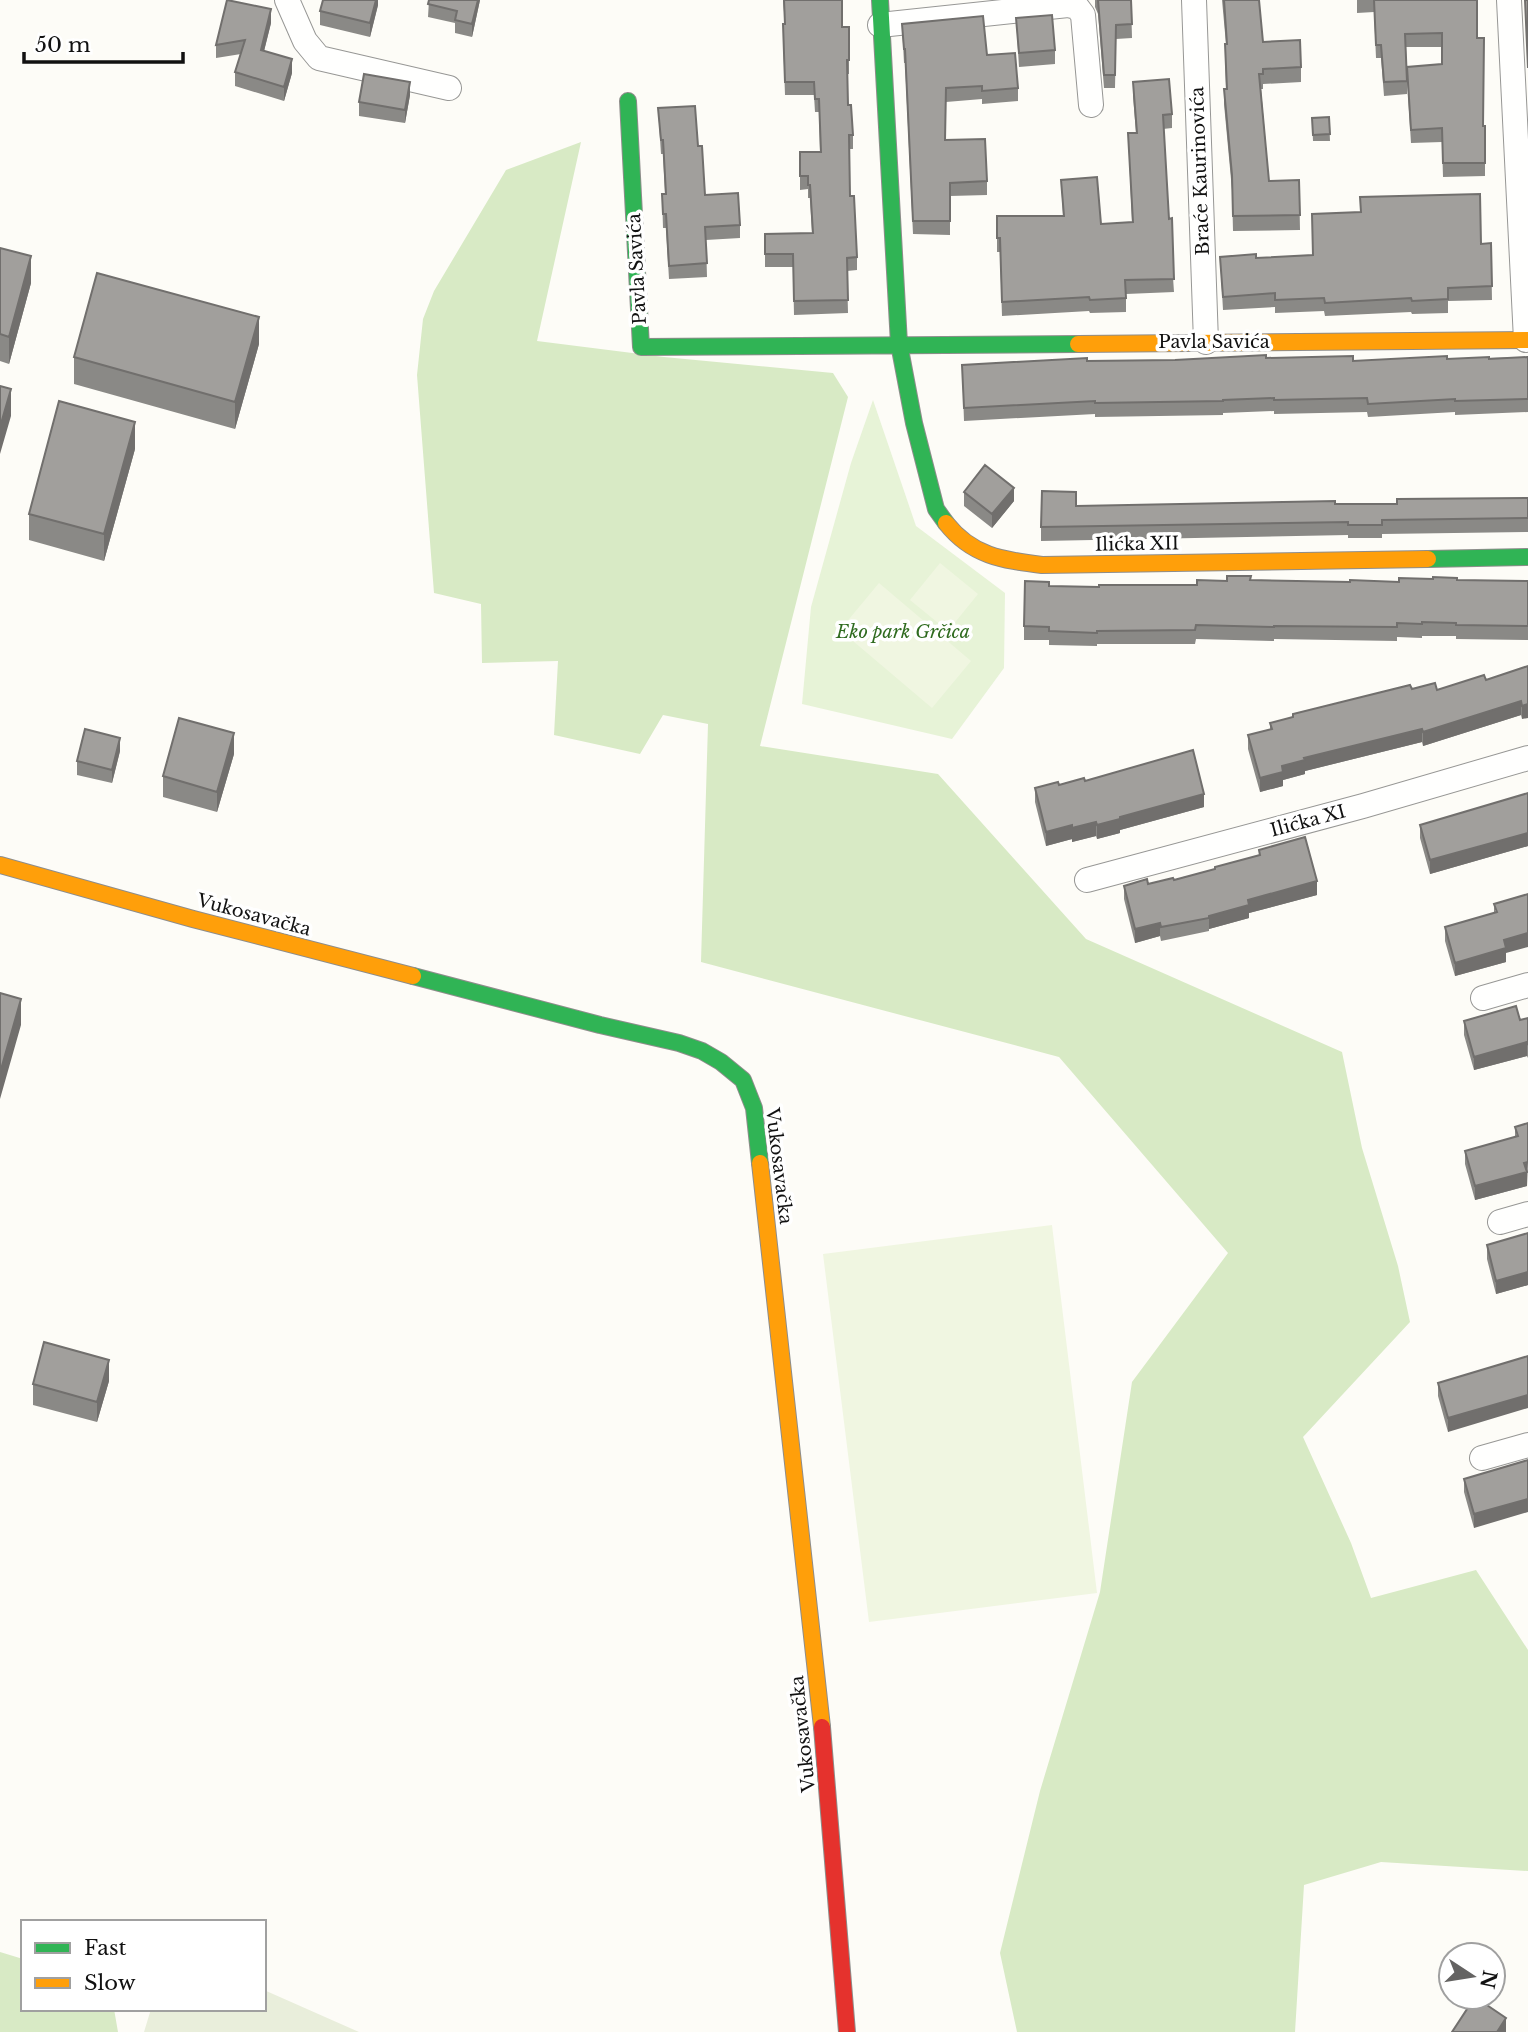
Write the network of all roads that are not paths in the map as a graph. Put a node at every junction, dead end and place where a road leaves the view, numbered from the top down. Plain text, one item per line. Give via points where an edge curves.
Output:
1 (287, 0) edge
2 (880, 0) edge
3 (1194, 0) edge
4 (1508, 0) edge
5 (880, 25) junction
6 (449, 88) dead end
7 (628, 101) dead end
8 (1091, 105) dead end
9 (1527, 340) edge
10 (1206, 342) junction
11 (899, 344) junction
12 (1528, 557) edge
13 (1528, 758) edge
14 (0, 865) edge
15 (1087, 880) dead end
16 (1528, 985) edge
17 (1483, 998) dead end
18 (1528, 1214) edge
19 (1500, 1222) dead end
20 (1528, 1445) edge
21 (1482, 1458) dead end
22 (847, 2032) edge

1 - 6 street via 305,41 319,58
2 - 5 street
3 - 10 street, Braće Kaurinovića
4 - 9 street
5 - 8 street via 1072,5 1083,15
5 - 11 street
7 - 11 street, Pavla Savića via 641,347
9 - 10 street, Pavla Savića
10 - 11 street, Pavla Savića
11 - 12 street, Ilićka XII via 936,509 956,536 977,551 1042,565
13 - 15 street, Ilićka XI
14 - 22 street, Vukosavačka via 206,923 679,1043 702,1051 743,1080 754,1108 783,1363
16 - 17 street
18 - 19 street
20 - 21 street

